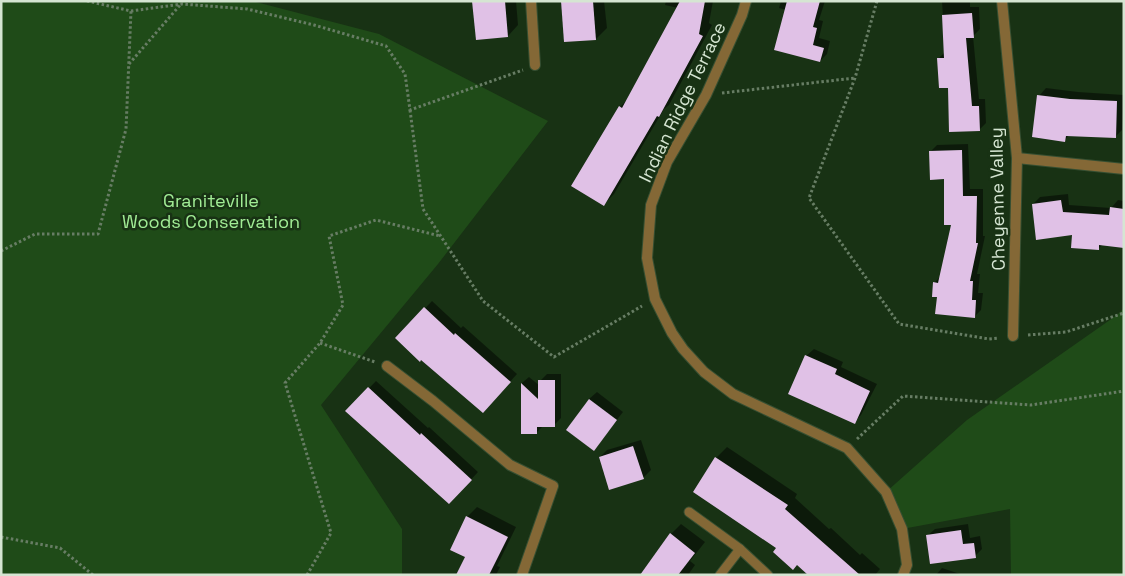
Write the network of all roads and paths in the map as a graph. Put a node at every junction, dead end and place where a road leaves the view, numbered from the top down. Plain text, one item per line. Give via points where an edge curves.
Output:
1 (87, 1) edge
2 (531, 1) edge
3 (746, 1) edge
4 (877, 1) edge
5 (1002, 1) edge
6 (182, 4) junction
7 (131, 12) junction
8 (129, 64) junction
9 (535, 65) joint
10 (855, 78) junction
11 (706, 95) junction
12 (410, 110) junction
13 (1017, 158) junction
14 (1124, 169) edge
15 (440, 236) junction
16 (1, 251) edge
17 (655, 299) junction
18 (1124, 313) edge
19 (1013, 336) junction
20 (320, 343) junction
21 (387, 366) joint
22 (1124, 391) edge
23 (847, 448) junction
24 (689, 512) dead end
25 (1, 536) edge
26 (740, 549) junction
27 (93, 575) edge
28 (307, 575) edge
29 (522, 575) edge
30 (720, 575) edge
31 (768, 575) edge
32 (903, 575) edge

1 - 7 path
2 - 9 street
3 - 11 street, Indian Ridge Terrace
4 - 10 path
5 - 13 street, Cheyenne Valley
6 - 7 path
6 - 8 path
6 - 12 path via 248,9 386,46 405,74
7 - 8 path
8 - 16 path via 126,129 98,234 35,234
9 - 12 path
10 - 11 path
10 - 19 path via 809,198 899,324 989,339
11 - 17 street, Indian Ridge Terrace via 668,162 651,205 647,258
12 - 15 path via 423,209
13 - 14 street
13 - 19 street, Cheyenne Valley
15 - 17 path via 483,301 554,357
15 - 20 path via 376,220 329,236 344,304
17 - 23 street, Indian Ridge Terrace via 672,333 704,372 733,394
18 - 19 path via 1066,332
20 - 21 path
20 - 28 path via 285,383 331,533
21 - 29 street via 510,465 554,486
22 - 23 path via 1031,405 903,396
23 - 32 street, Indian Ridge Terrace via 886,492 902,529 907,565
24 - 26 lane
25 - 27 path via 60,548
26 - 30 lane
26 - 31 lane

